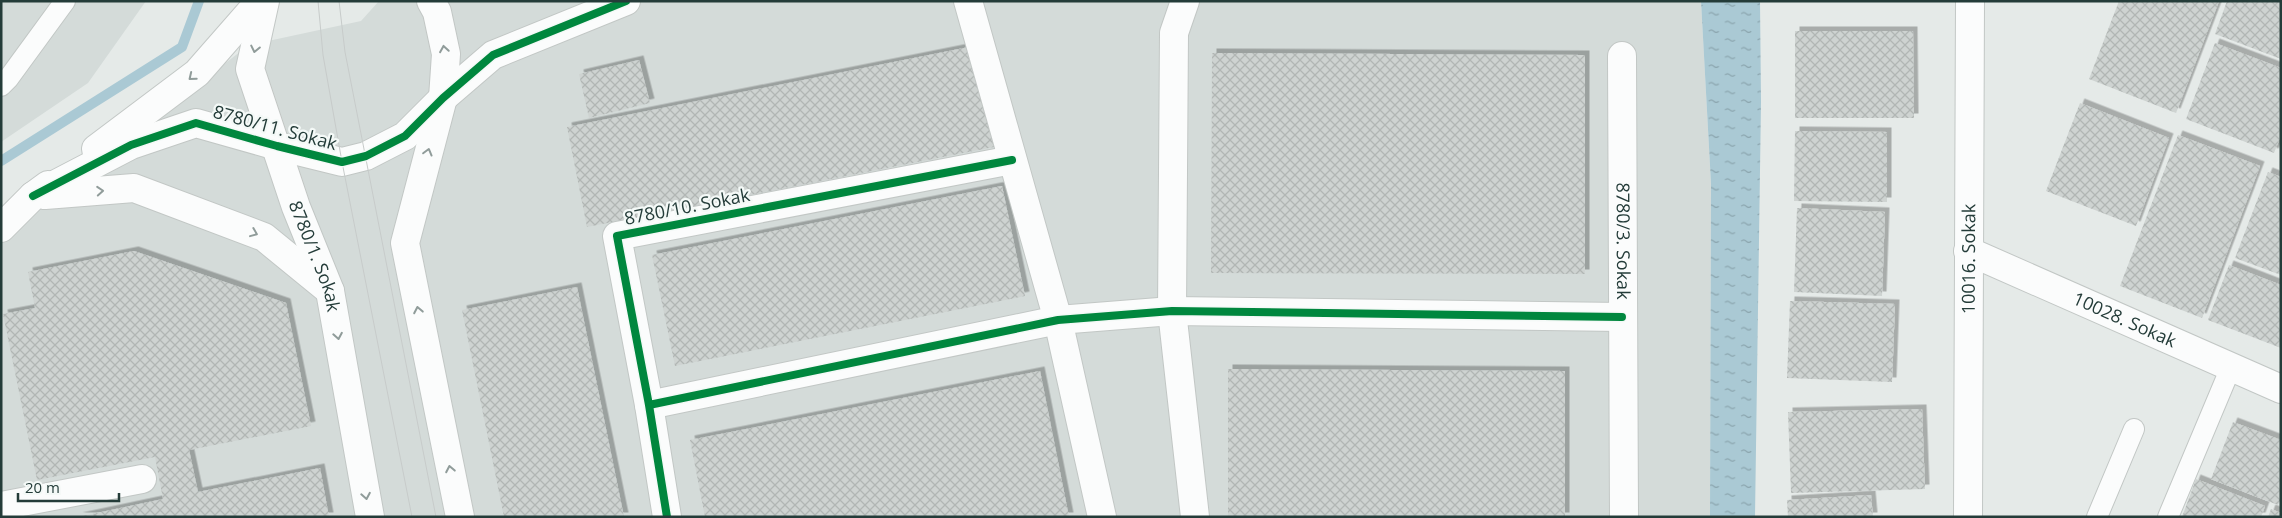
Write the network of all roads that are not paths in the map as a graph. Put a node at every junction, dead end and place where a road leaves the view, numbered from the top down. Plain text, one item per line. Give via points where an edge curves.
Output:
1 (65, 1) edge
2 (260, 1) edge
3 (265, 1) edge
4 (431, 1) edge
5 (626, 1) edge
6 (968, 1) edge
7 (1185, 1) edge
8 (1970, 1) edge
9 (1622, 56) dead end
10 (4, 79) edge
11 (442, 98) junction
12 (277, 146) junction
13 (1012, 160) junction
14 (34, 196) junction
15 (1, 228) edge
16 (1968, 251) junction
17 (330, 291) junction
18 (1172, 311) junction
19 (1622, 317) junction
20 (1058, 320) junction
21 (2231, 367) junction
22 (2281, 389) edge
23 (649, 404) junction
24 (2134, 429) dead end
25 (142, 479) dead end
26 (1, 506) edge
27 (370, 517) edge
28 (460, 517) edge
29 (667, 517) edge
30 (1102, 517) edge
31 (1195, 517) edge
32 (1624, 517) edge
33 (1968, 517) edge
34 (2097, 517) edge
35 (2168, 517) edge

1 - 10 lane
2 -> 14 street, 8780/11. Sokak via 197,74
3 -> 12 street, 8780/1. Sokak via 250,69
11 -> 4 street via 446,54 437,12
5 - 11 street, 8780/11. Sokak via 493,56
6 - 13 street
7 - 18 street via 1174,32
8 - 16 street, 10016. Sokak
9 - 19 street, 8780/3. Sokak
11 - 12 street, 8780/11. Sokak via 405,136 366,156 342,162
28 -> 11 street via 404,243
12 - 14 street, 8780/11. Sokak via 196,123 131,145
12 - 17 street, 8780/1. Sokak via 296,206
13 - 20 street
13 - 23 street, 8780/10. Sokak via 617,236
14 - 15 street, 8780/11. Sokak
14 -> 17 street via 134,188 264,237
16 - 21 street, 10028. Sokak
16 - 33 street, 10016. Sokak
17 -> 27 street, 8780/1. Sokak
18 - 19 street
18 - 20 street
18 - 31 street
19 - 32 street, 8780/3. Sokak
20 - 23 street
20 - 30 street
21 - 22 street, 10028. Sokak
21 - 35 lane
23 - 29 street, 8780/10. Sokak
24 - 34 lane
25 - 26 street

